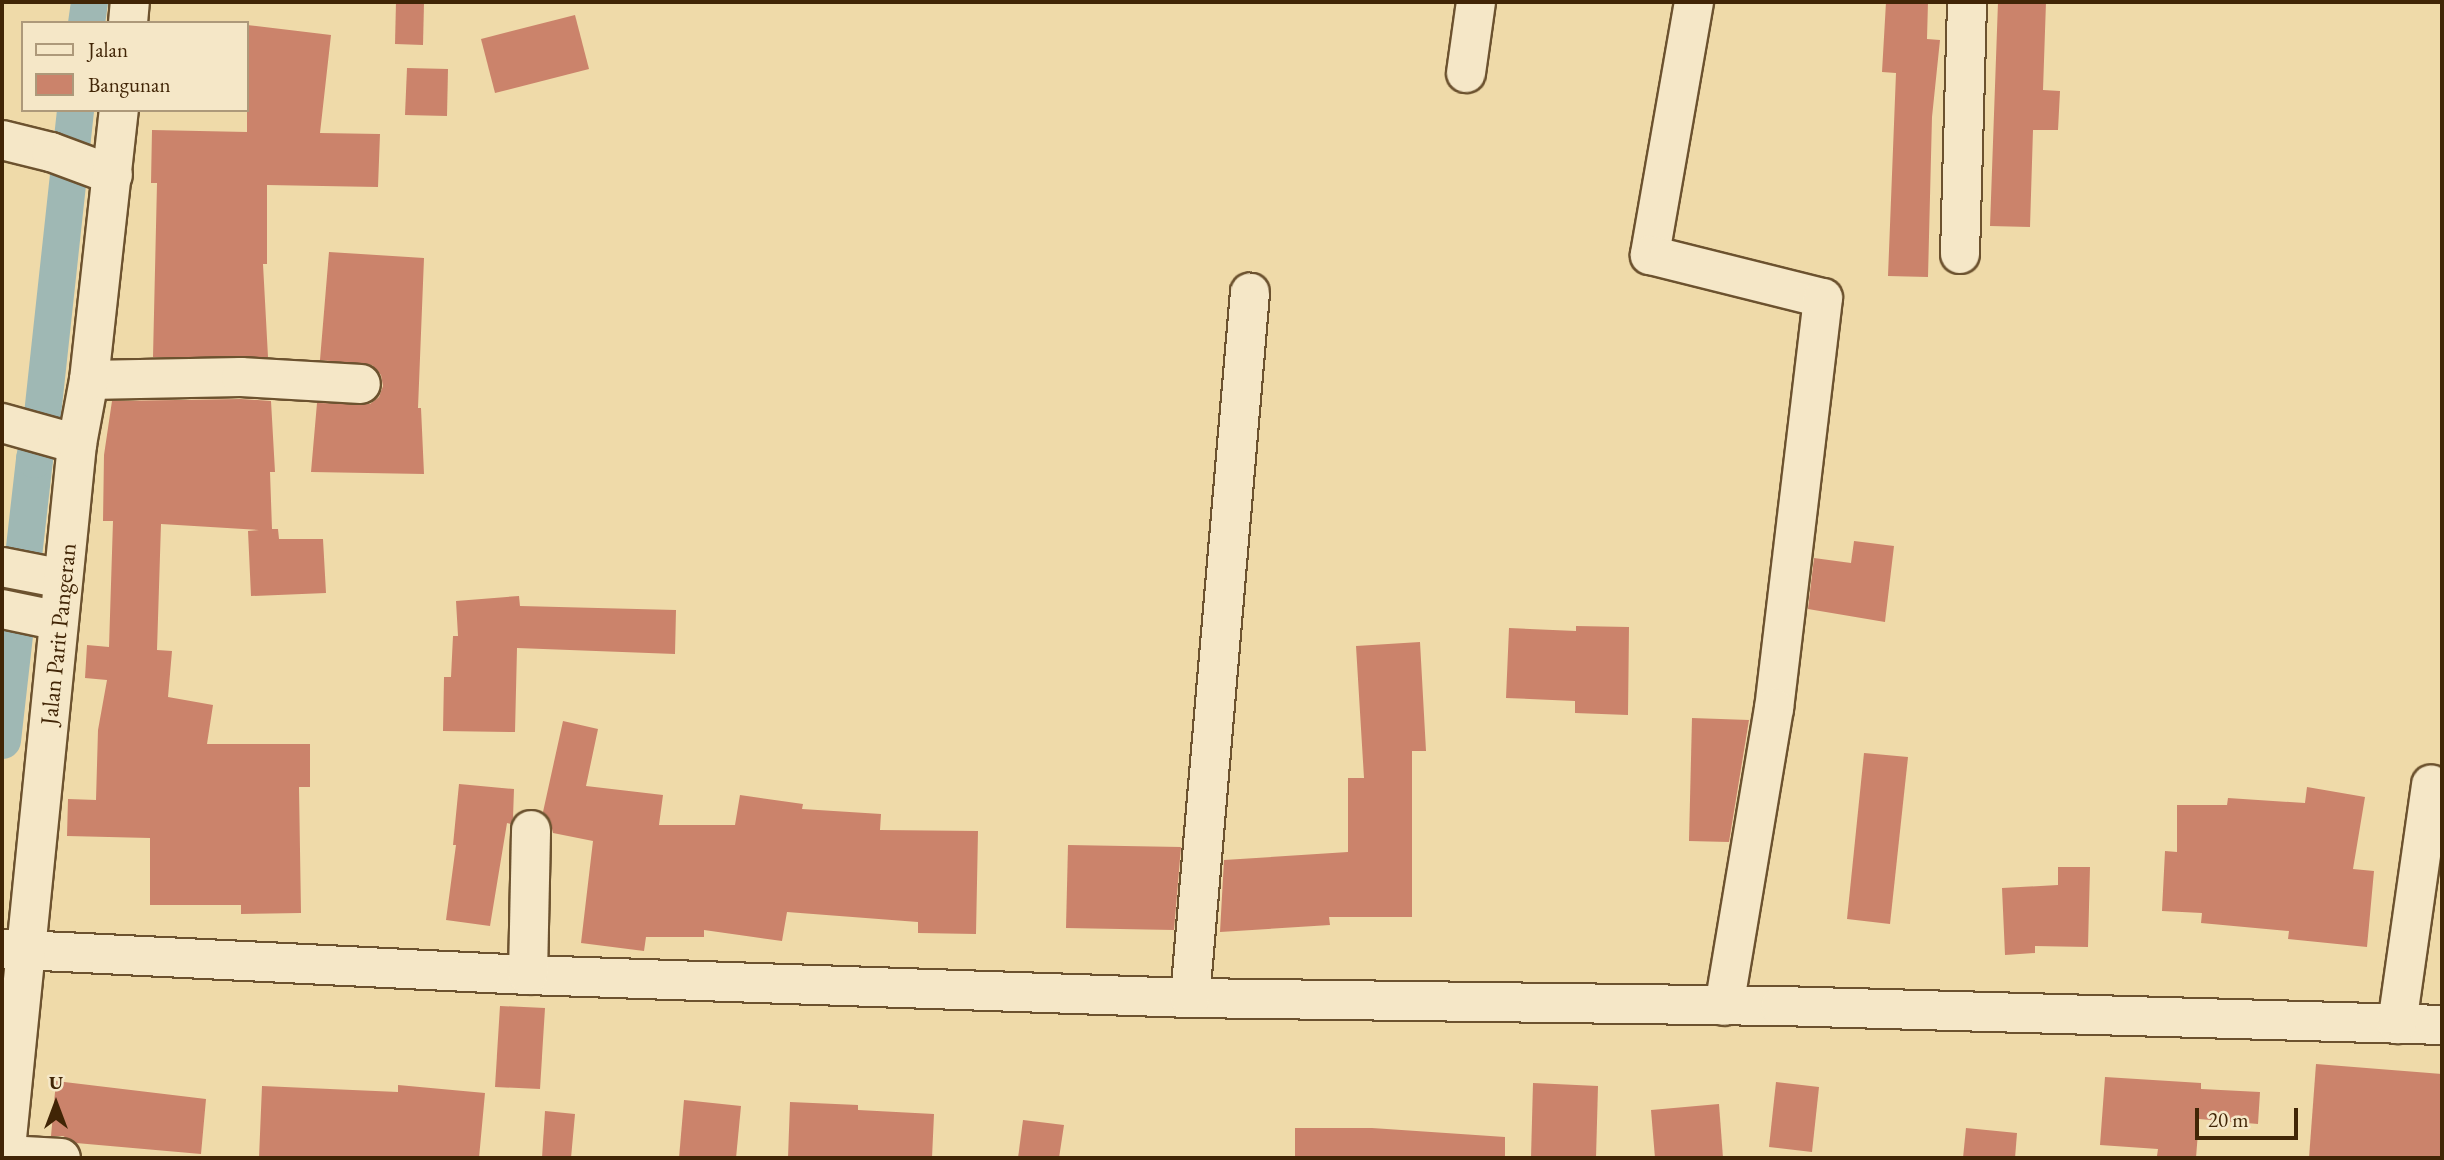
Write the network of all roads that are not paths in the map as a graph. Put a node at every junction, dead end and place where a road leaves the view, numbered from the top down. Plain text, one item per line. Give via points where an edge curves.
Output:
1 (130, 2) edge
2 (1476, 2) edge
3 (1694, 2) edge
4 (1967, 2) edge
5 (128, 21) edge
6 (1466, 74) dead end
7 (118, 112) edge
8 (2, 140) edge
9 (101, 170) junction
10 (1960, 254) dead end
11 (1250, 293) dead end
12 (89, 380) junction
13 (361, 383) dead end
14 (8, 425) edge
15 (69, 441) junction
16 (2, 567) edge
17 (52, 577) junction
18 (5, 609) edge
19 (58, 620) junction
20 (2431, 784) dead end
21 (531, 830) dead end
22 (12, 951) edge
23 (528, 975) junction
24 (1190, 998) junction
25 (1724, 1006) junction
26 (2397, 1024) junction
27 (2442, 1025) edge
28 (5, 1157) edge
29 (61, 1158) edge

1 - 5 street
2 - 6 street
3 - 25 street via 1650,255 1823,298 1774,708
4 - 10 street
7 - 9 street, Jalan Parit Pangeran
8 - 9 street
9 - 12 street, Jalan Parit Pangeran
11 - 24 street
12 - 13 street via 241,377
12 - 15 street, Jalan Parit Pangeran
14 - 15 street
15 - 17 street, Jalan Parit Pangeran
16 - 17 street
17 - 19 street, Jalan Parit Pangeran
18 - 19 street
19 - 22 street, Jalan Parit Pangeran
20 - 26 street
21 - 23 street
22 - 23 street
22 - 28 street, Jalan Parit Pangeran
23 - 24 street
24 - 25 street
25 - 26 street
26 - 27 street
28 - 29 street

